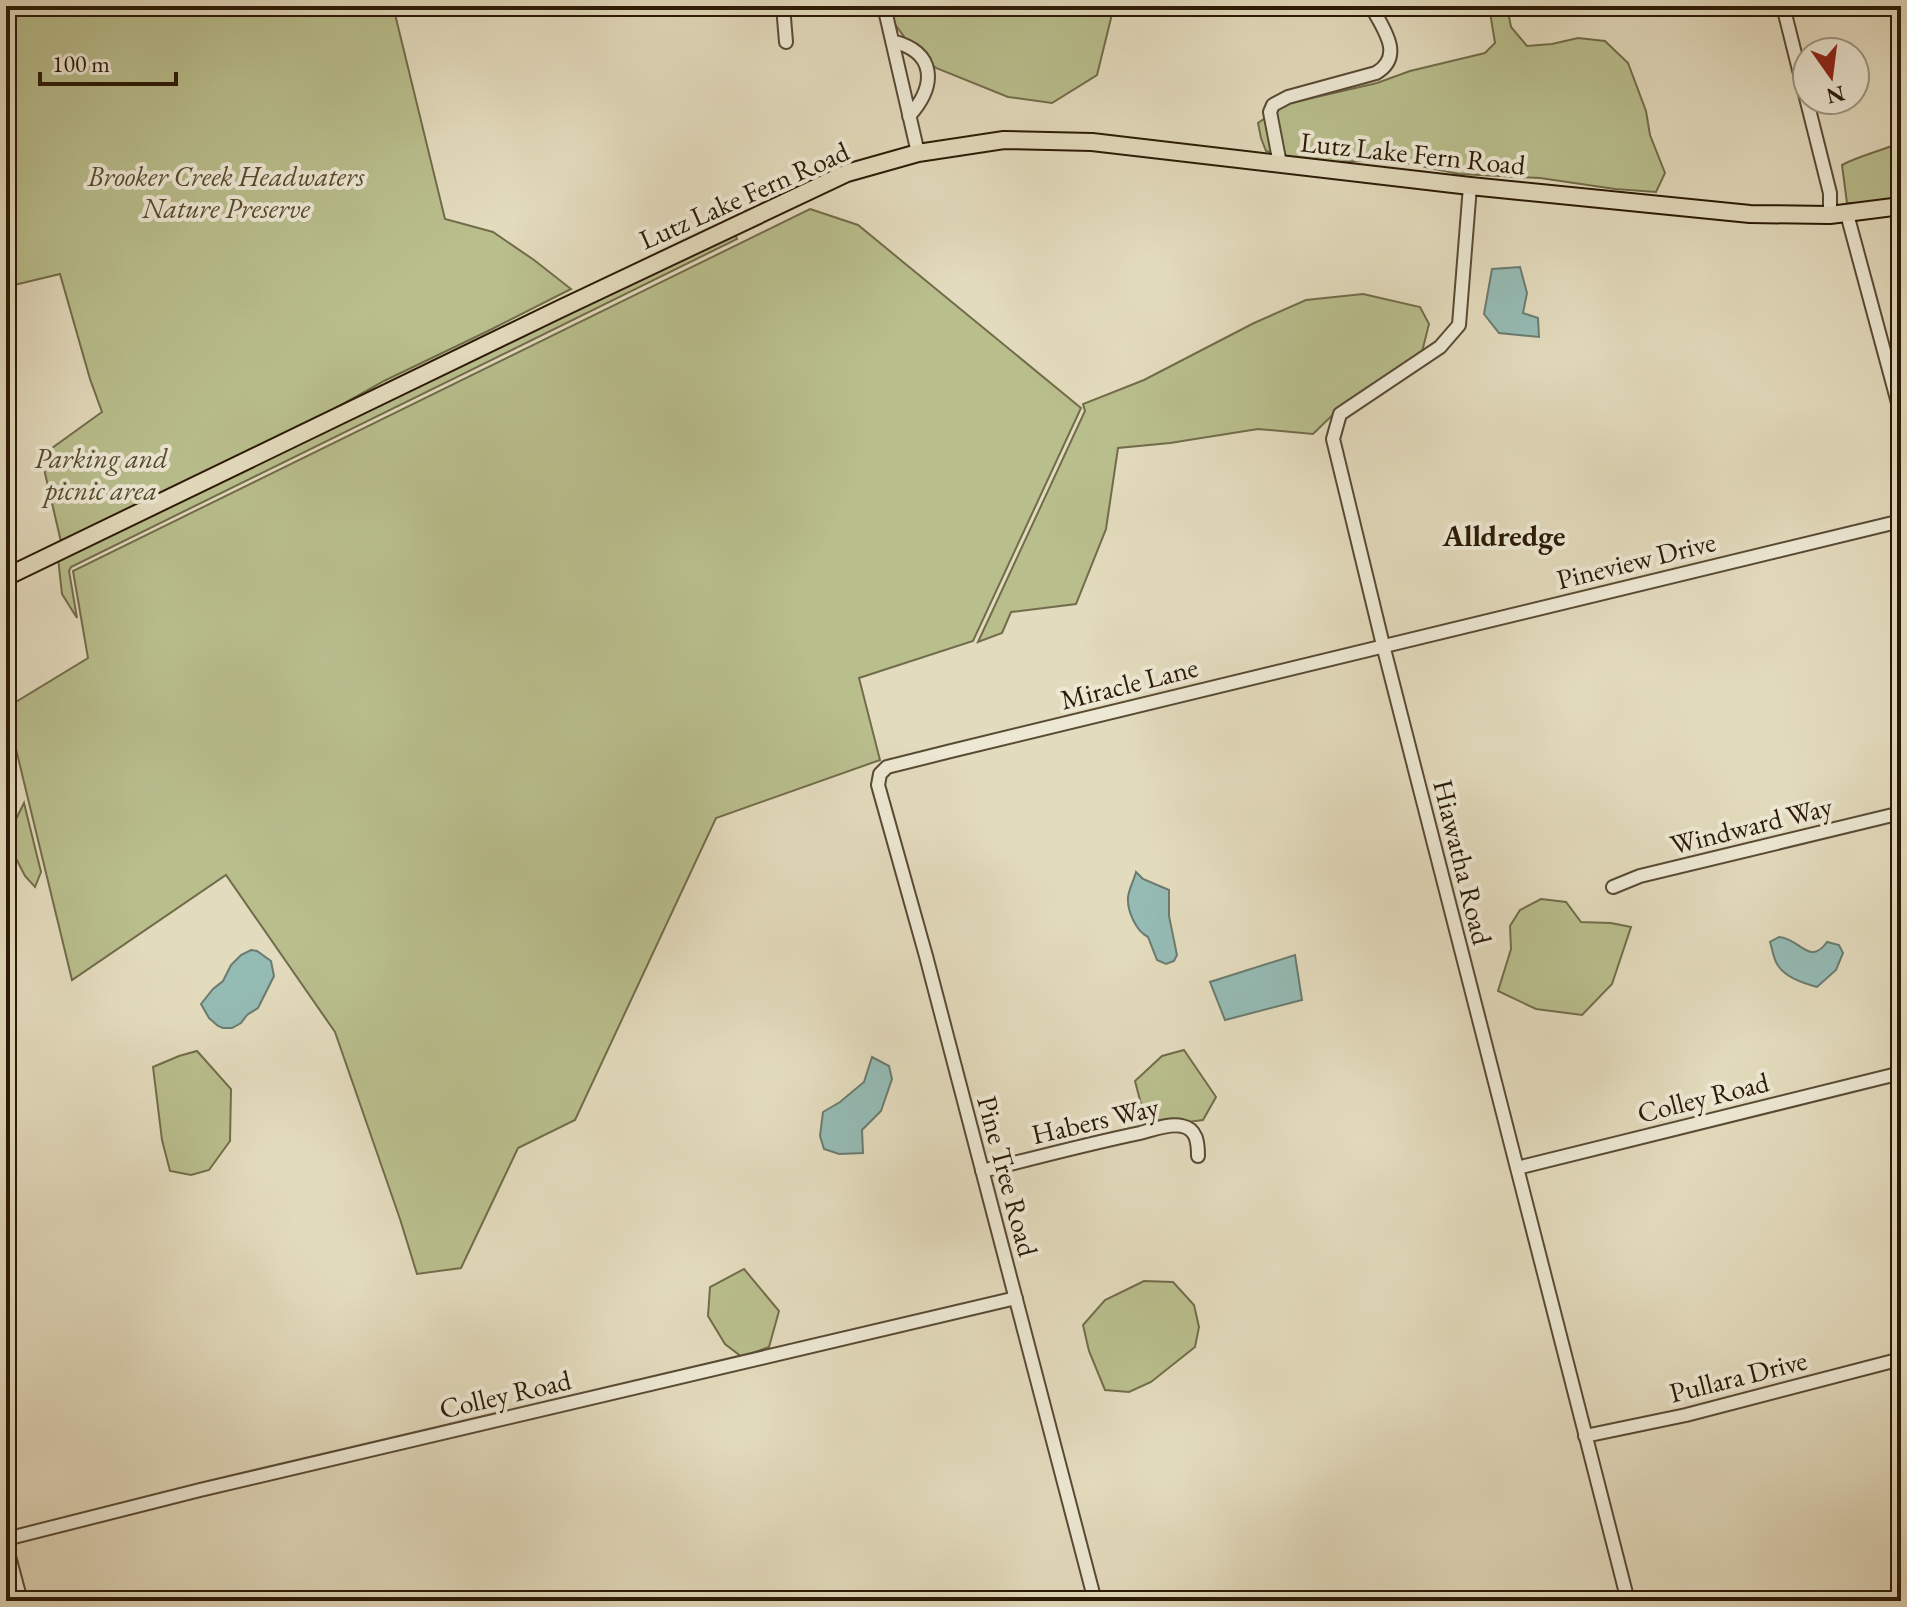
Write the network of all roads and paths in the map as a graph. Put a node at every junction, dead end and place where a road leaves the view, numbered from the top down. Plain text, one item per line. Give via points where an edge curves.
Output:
1 (783, 6) edge
2 (884, 6) edge
3 (1371, 6) edge
4 (1783, 6) edge
5 (892, 41) junction
6 (786, 42) dead end
7 (909, 116) junction
8 (918, 153) junction
9 (1280, 164) junction
10 (1470, 186) junction
11 (1901, 206) edge
12 (1839, 215) junction
13 (1901, 414) edge
14 (1901, 521) edge
15 (6, 577) edge
16 (1383, 645) junction
17 (887, 767) joint
18 (1901, 813) edge
19 (1613, 887) dead end
20 (1901, 1073) edge
21 (1198, 1156) dead end
22 (1517, 1168) junction
23 (982, 1171) junction
24 (1016, 1298) junction
25 (1901, 1359) edge
26 (1585, 1436) junction
27 (6, 1542) edge
28 (21, 1601) edge
29 (1095, 1601) edge
30 (1628, 1601) edge

1 - 6 street
2 - 5 street
3 - 9 street via 1390,42 1389,62 1376,73 1273,105
4 - 12 street
5 - 7 street
5 - 7 street via 919,53 927,68 926,91
7 - 8 street
8 - 9 main road, Lutz Lake Fern Road via 1004,140 1048,140
8 - 15 main road, Lutz Lake Fern Road via 847,173
9 - 10 main road, Lutz Lake Fern Road
10 - 12 main road, Lutz Lake Fern Road via 1750,214
10 - 16 street, Hiawatha Road via 1459,325 1440,347 1340,414 1333,439
11 - 12 main road, Lutz Lake Fern Road
12 - 13 street
14 - 16 street, Pineview Drive
16 - 17 street, Miracle Lane
16 - 22 street, Hiawatha Road
17 - 23 street, Pine Tree Road via 878,785
18 - 19 street, Windward Way
20 - 22 street, Colley Road
21 - 23 street, Habers Way via 1193,1131 1165,1127
22 - 26 street, Hiawatha Road
23 - 24 street, Pine Tree Road
24 - 27 street, Colley Road via 200,1490
24 - 29 street, Pine Tree Road
25 - 26 street, Pullara Drive
26 - 30 street, Hiawatha Road
27 - 28 street

